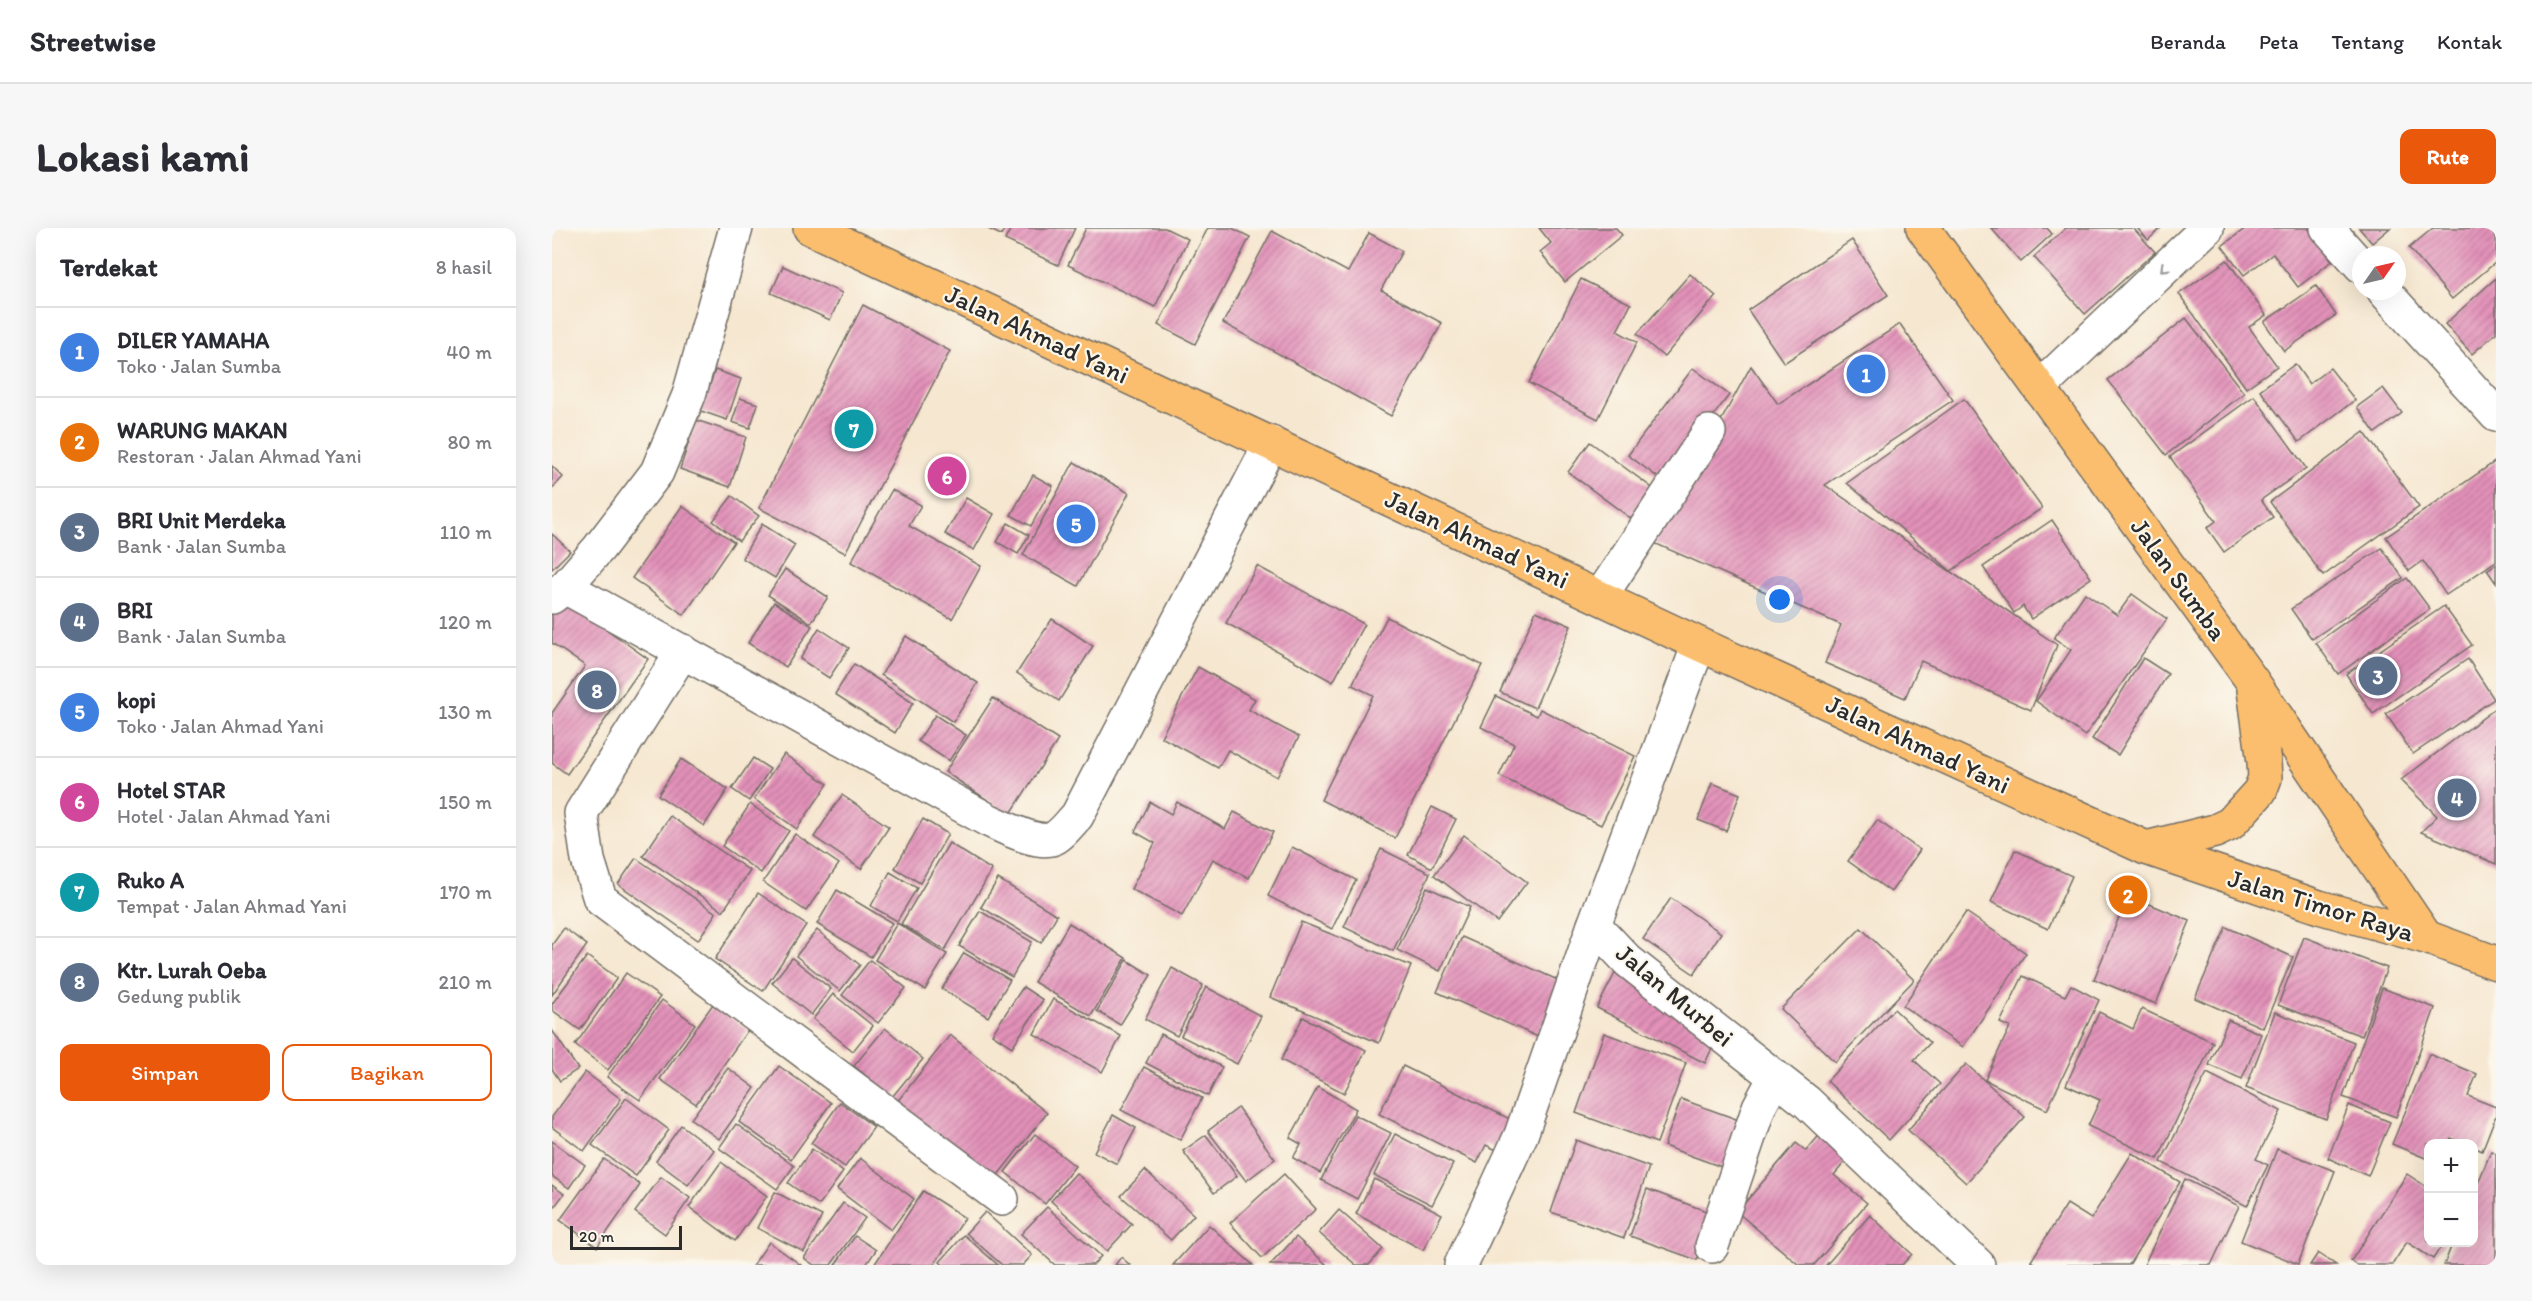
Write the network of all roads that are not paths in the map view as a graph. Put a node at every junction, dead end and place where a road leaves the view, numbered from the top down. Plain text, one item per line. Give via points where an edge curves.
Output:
1 (736, 228) edge
2 (810, 228) edge
3 (1923, 228) edge
4 (2207, 228) edge
5 (2327, 228) edge
6 (2352, 256) edge
7 (2392, 300) edge
8 (2040, 387) junction
9 (2496, 415) edge
10 (1709, 432) dead end
11 (1272, 442) junction
12 (559, 592) edge
13 (1600, 597) junction
14 (1699, 644) junction
15 (683, 651) junction
16 (2253, 682) junction
17 (2146, 848) junction
18 (1594, 925) junction
19 (2426, 937) junction
20 (2496, 963) edge
21 (1775, 1077) junction
22 (1002, 1199) dead end
23 (1712, 1246) dead end
24 (1958, 1258) edge
25 (1461, 1265) edge

1 - 12 street via 689,395 657,472
2 - 11 main road, Jalan Ahmad Yani
3 - 8 main road, Jalan Sumba
4 -> 8 street
5 - 6 street
7 - 9 street
8 - 16 main road, Jalan Sumba
10 - 13 street
11 - 13 main road, Jalan Ahmad Yani
11 - 15 street via 1077,816 1057,837 1047,841 988,820
12 - 15 street
13 - 14 main road, Jalan Ahmad Yani
14 - 17 main road, Jalan Ahmad Yani
14 - 18 street, Jalan Murbei
15 - 22 street via 581,813 588,860 600,899
16 - 17 main road via 2264,762 2265,778 2260,790 2230,824
16 - 19 main road, Jalan Sumba
17 - 19 main road, Jalan Timor Raya via 2319,907
18 - 21 street, Jalan Murbei via 1628,961
18 - 25 street via 1521,1135
19 - 20 main road, Jalan Timor Raya
21 - 23 street via 1759,1107
21 - 24 street, Jalan Murbei via 1807,1102

